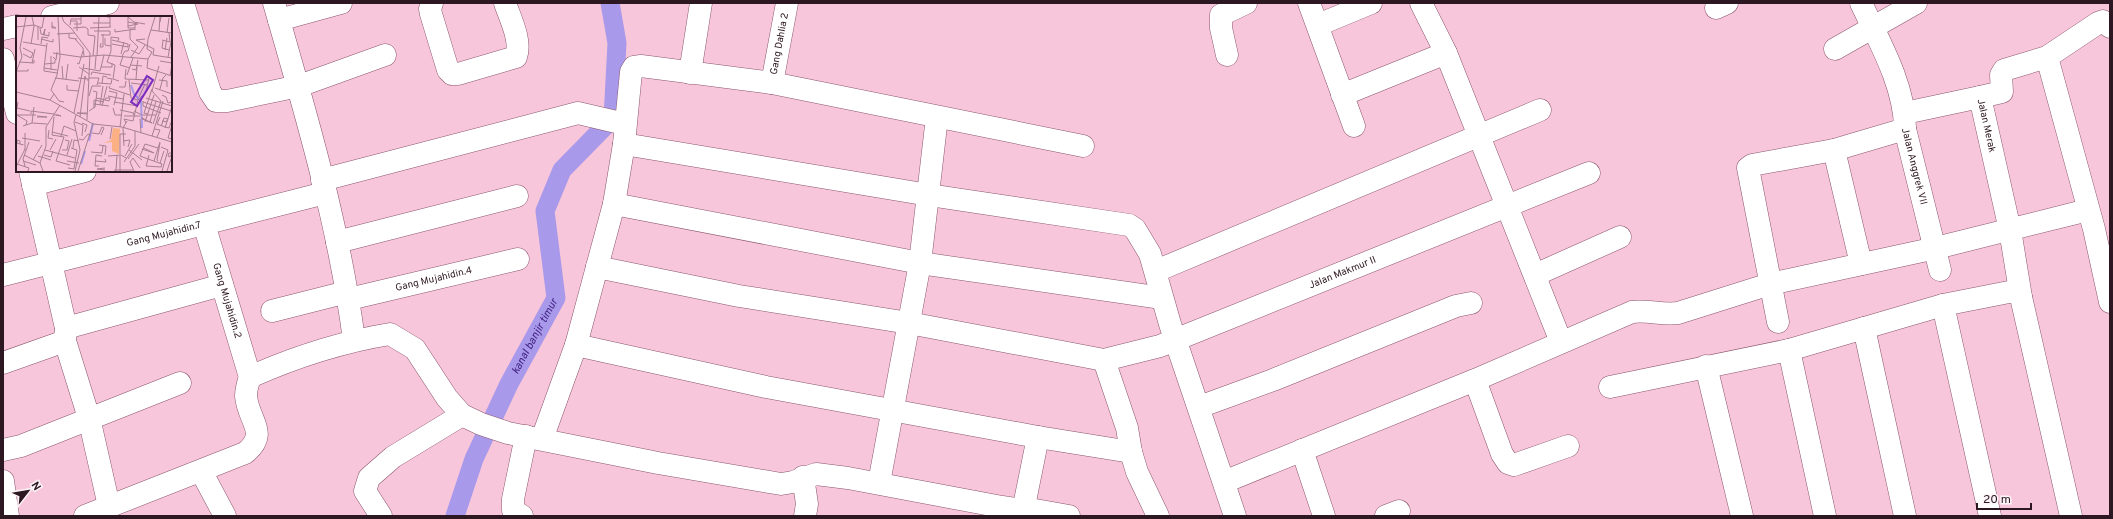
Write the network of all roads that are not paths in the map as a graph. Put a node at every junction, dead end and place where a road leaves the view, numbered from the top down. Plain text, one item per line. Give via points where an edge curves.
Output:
1 (108, 3) edge
2 (183, 3) edge
3 (341, 3) edge
4 (432, 3) edge
5 (505, 3) edge
6 (701, 3) edge
7 (787, 3) edge
8 (1246, 3) edge
9 (1309, 3) edge
10 (1371, 3) edge
11 (1421, 3) edge
12 (1861, 3) edge
13 (1916, 3) edge
14 (1218, 9) edge
15 (277, 11) edge
16 (56, 16) edge
17 (113, 16) edge
18 (1318, 25) junction
19 (16, 26) edge
20 (2110, 27) edge
21 (1873, 29) junction
22 (3, 30) edge
23 (1835, 49) dead end
24 (1446, 54) junction
25 (385, 55) dead end
26 (1227, 55) dead end
27 (2047, 57) junction
28 (3, 59) edge
29 (690, 73) junction
30 (772, 83) junction
31 (299, 86) junction
32 (1342, 95) junction
33 (1980, 97) junction
34 (16, 108) edge
35 (1540, 110) dead end
36 (937, 117) junction
37 (1905, 121) junction
38 (1354, 126) dead end
39 (621, 130) junction
40 (1479, 134) junction
41 (1083, 146) dead end
42 (1834, 150) junction
43 (77, 172) edge
44 (1589, 172) dead end
45 (31, 178) edge
46 (324, 186) junction
47 (929, 195) junction
48 (516, 196) dead end
49 (614, 204) junction
50 (1508, 205) junction
51 (2088, 210) junction
52 (204, 224) junction
53 (2010, 230) junction
54 (1620, 236) dead end
55 (2103, 238) edge
56 (338, 242) junction
57 (1936, 248) junction
58 (518, 259) dead end
59 (920, 262) junction
60 (51, 263) junction
61 (1861, 264) junction
62 (597, 267) junction
63 (1940, 270) dead end
64 (1156, 271) junction
65 (3, 275) edge
66 (1535, 275) junction
67 (1770, 284) junction
68 (222, 285) junction
69 (348, 296) junction
70 (2021, 297) junction
71 (1162, 298) junction
72 (2110, 302) edge
73 (1471, 303) dead end
74 (1943, 305) junction
75 (272, 311) dead end
76 (1778, 322) dead end
77 (909, 323) junction
78 (1864, 328) junction
79 (66, 334) junction
80 (1176, 339) junction
81 (354, 340) junction
82 (1561, 342) junction
83 (576, 345) junction
84 (1789, 350) junction
85 (1104, 360) junction
86 (3, 363) edge
87 (1706, 366) junction
88 (250, 377) junction
89 (1475, 380) junction
90 (180, 383) dead end
91 (1610, 387) dead end
92 (1199, 407) junction
93 (893, 410) junction
94 (89, 418) junction
95 (471, 420) junction
96 (525, 436) junction
97 (1038, 437) junction
98 (1568, 446) dead end
99 (3, 450) edge
100 (1302, 450) junction
101 (1131, 452) junction
102 (201, 472) junction
103 (803, 477) junction
104 (3, 481) edge
105 (1224, 482) junction
106 (879, 483) junction
107 (109, 506) junction
108 (1023, 511) edge
109 (8, 516) edge
110 (86, 516) edge
111 (225, 516) edge
112 (381, 516) edge
113 (522, 516) edge
114 (805, 516) edge
115 (1069, 516) edge
116 (1158, 516) edge
117 (1235, 516) edge
118 (1324, 516) edge
119 (1742, 516) edge
120 (1825, 516) edge
121 (1906, 516) edge
122 (1990, 516) edge
123 (2071, 516) edge

1 - 16 street
1 - 17 street
2 - 31 street via 210,92 216,101
3 - 15 street
4 - 5 street via 431,14 448,70 452,74 458,74 516,57 516,35
6 - 29 street
7 - 30 street, Gang Dahlia 2
8 - 14 street
9 - 18 street
10 - 18 street
11 - 24 street
12 - 21 street, Jalan Anggrek VII
13 - 21 street
14 - 26 street
15 - 31 street
18 - 32 street
19 - 22 street
20 - 27 street via 2103,22 2098,23
21 - 23 street
21 - 37 street, Jalan Anggrek VII via 1893,76
24 - 32 street
24 - 40 street
25 - 31 street
27 - 33 street via 2004,70 2001,75 2002,92
27 - 51 street
28 - 34 street
29 - 30 street
29 - 39 street via 634,67
30 - 36 street
31 - 46 street
32 - 38 street
33 - 37 street, Jalan Merak
33 - 53 street, Jalan Merak
35 - 40 street
36 - 41 street
36 - 47 street
37 - 42 street, Jalan Merak
37 - 57 street, Jalan Anggrek VII
39 - 46 street, Gang Mujahidin.7 via 583,113
39 - 47 street
39 - 49 street
40 - 50 street
40 - 64 street
42 - 61 street
42 - 67 street, Jalan Merak via 1752,165 1748,168
43 - 45 street
44 - 50 street, Jalan Makmur II
45 - 60 street
46 - 52 street, Gang Mujahidin.7
46 - 56 street
47 - 59 street
47 - 64 street via 1129,225 1135,229 1150,254
48 - 56 street
49 - 59 street
49 - 62 street
50 - 66 street
50 - 80 street, Jalan Makmur II
51 - 53 street
51 - 55 street
52 - 60 street, Gang Mujahidin.7
52 - 68 street, Gang Mujahidin.2
53 - 57 street
53 - 70 street, Jalan Merak
54 - 66 street
55 - 72 street
56 - 69 street
57 - 61 street
57 - 63 street, Jalan Anggrek VII
58 - 69 street, Gang Mujahidin.4
59 - 71 street
59 - 77 street
60 - 65 street, Gang Mujahidin.7
60 - 79 street
61 - 67 street
62 - 77 street via 739,296
62 - 83 street
64 - 71 street
66 - 82 street
67 - 76 street
67 - 82 street via 1678,313 1632,312
68 - 79 street
68 - 88 street, Gang Mujahidin.2
69 - 75 street, Gang Mujahidin.4
69 - 81 street
70 - 74 street via 2016,292 2009,292
70 - 123 street, Jalan Merak
71 - 80 street
73 - 92 street via 1449,309
74 - 78 street
74 - 122 street
77 - 85 street
77 - 93 street
78 - 84 street
78 - 121 street
79 - 86 street
79 - 94 street
80 - 85 street, Jalan Makmur II via 1146,351
80 - 92 street
81 - 88 street via 281,363
81 - 95 street via 390,334 415,349 447,398
82 - 89 street
83 - 93 street via 766,387
83 - 96 street
84 - 87 street
84 - 120 street
85 - 101 street via 1127,428
87 - 91 street
87 - 119 street
88 - 102 street via 246,395 257,431 256,442 244,453
89 - 98 street via 1502,454 1508,463 1514,466
89 - 100 street
90 - 94 street
92 - 105 street
93 - 97 street
93 - 106 street
94 - 99 street via 21,446
94 - 107 street
95 - 96 street
95 - 112 street via 393,457 369,478 365,491
96 - 103 street via 658,463 781,484
96 - 113 street via 513,499 513,510
97 - 101 street
97 - 108 street
100 - 105 street
100 - 118 street
101 - 116 street via 1137,472
102 - 107 street
102 - 111 street
103 - 106 street via 816,474
103 - 114 street via 807,504
104 - 109 street
105 - 117 street
106 - 108 street
107 - 110 street
108 - 115 street

